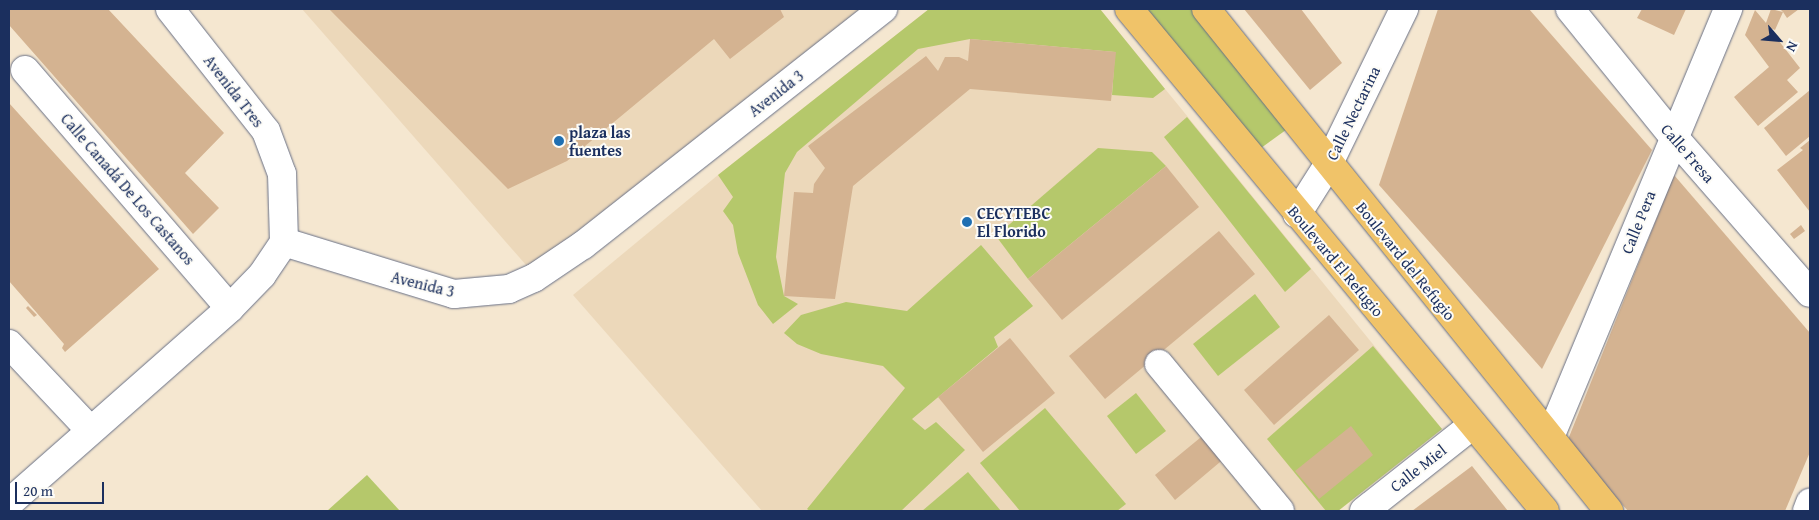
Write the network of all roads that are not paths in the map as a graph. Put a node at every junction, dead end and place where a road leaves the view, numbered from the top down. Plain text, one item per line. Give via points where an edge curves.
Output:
1 (170, 9) edge
2 (883, 9) edge
3 (1129, 9) edge
4 (1206, 9) edge
5 (1404, 9) edge
6 (1570, 9) edge
7 (1728, 9) edge
8 (25, 70) dead end
9 (1673, 136) junction
10 (1328, 165) junction
11 (1297, 214) junction
12 (284, 242) junction
13 (1810, 293) edge
14 (230, 308) junction
15 (9, 344) edge
16 (1159, 364) dead end
17 (1473, 425) junction
18 (90, 430) junction
19 (1550, 438) junction
20 (9, 503) edge
21 (1810, 503) edge
22 (1280, 511) edge
23 (1364, 511) edge
24 (1545, 511) edge
25 (1609, 511) edge
26 (1807, 511) edge

1 - 12 street, Avenida Tres via 266,131 282,174
2 - 12 street, Avenida 3 via 583,245 534,278 509,289 454,294
3 - 11 main road, Boulevard El Refugio
4 - 10 main road, Boulevard del Refugio
5 - 10 street, Calle Nectarina
6 - 9 street, Calle Fresa
7 - 9 street, Calle Pera
8 - 14 street, Calle Canadá De Los Castanos
9 - 13 street, Calle Fresa
9 - 19 street, Calle Pera
10 - 11 street, Calle Nectarina
10 - 19 main road, Boulevard del Refugio
11 - 17 main road, Boulevard El Refugio
12 - 14 street via 262,275
14 - 18 street
15 - 18 street
16 - 22 street
17 - 23 street, Calle Miel
17 - 24 main road, Boulevard El Refugio
18 - 20 street
19 - 25 main road, Boulevard del Refugio
21 - 26 street

